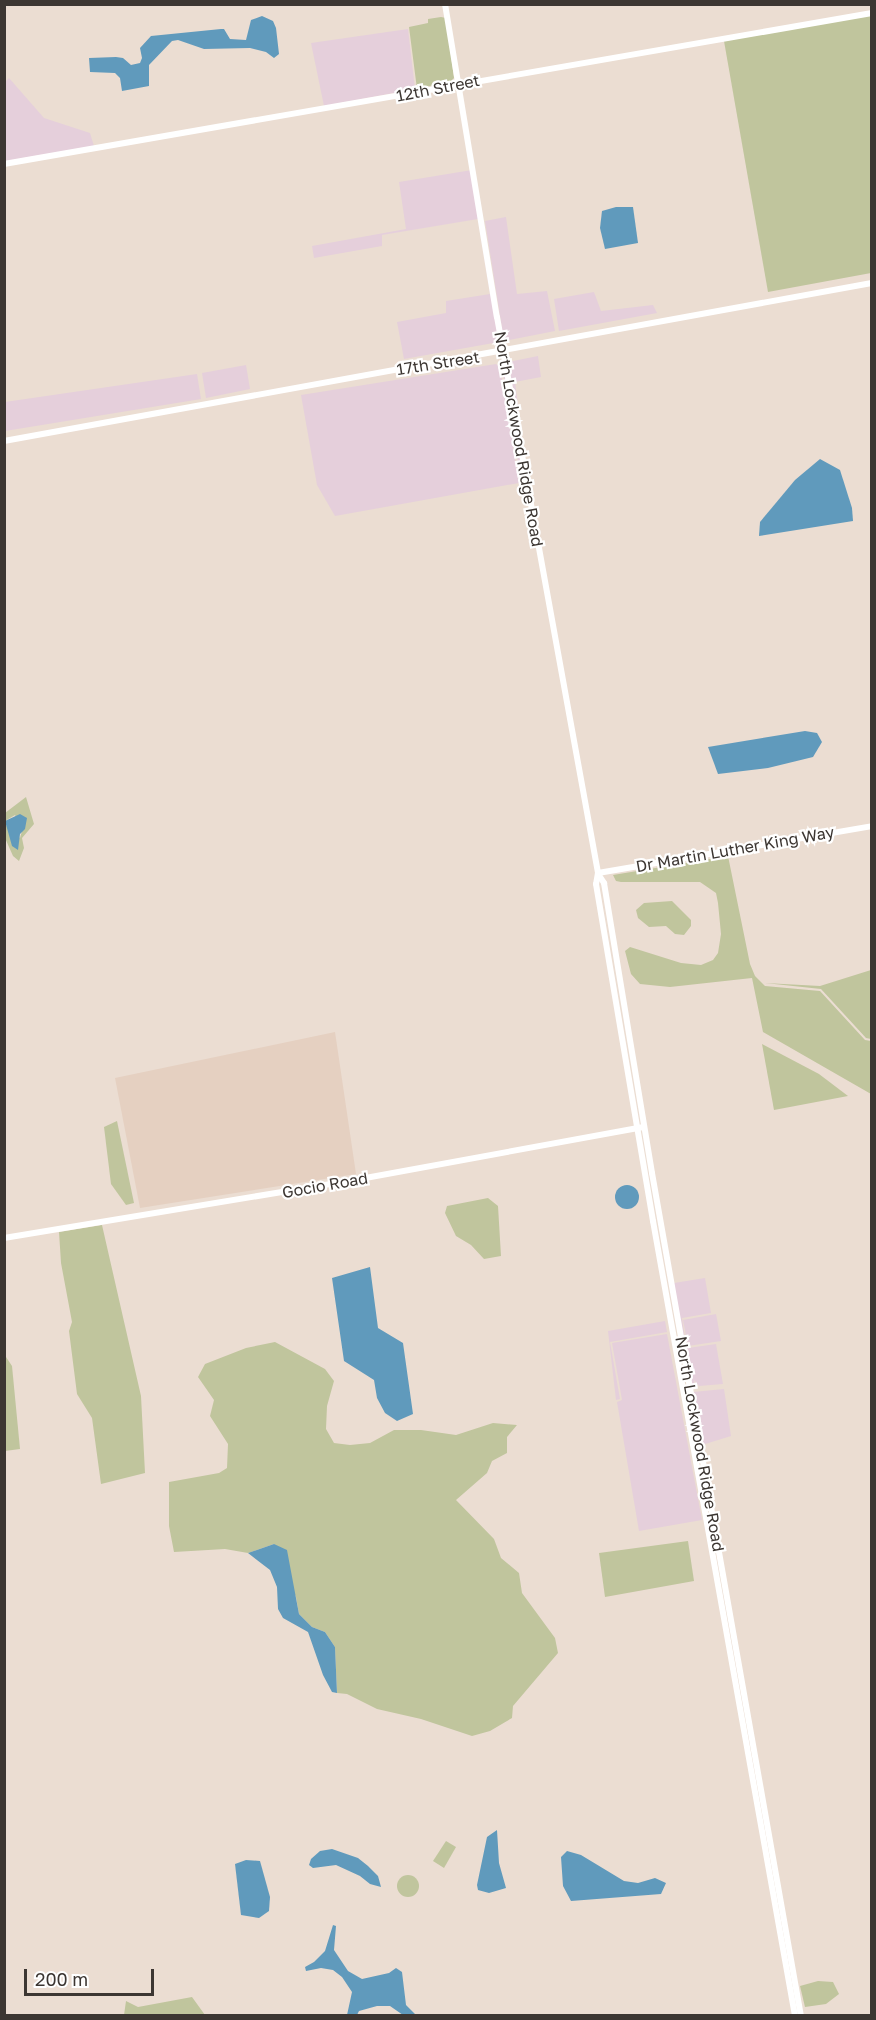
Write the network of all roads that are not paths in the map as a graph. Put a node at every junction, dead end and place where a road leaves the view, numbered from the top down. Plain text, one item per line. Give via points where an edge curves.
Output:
1 (445, 4) edge
2 (872, 13) edge
3 (458, 83) junction
4 (4, 164) edge
5 (872, 283) edge
6 (504, 352) junction
7 (4, 441) edge
8 (872, 826) edge
9 (598, 873) junction
10 (641, 1127) junction
11 (658, 1219) junction
12 (4, 1238) edge
13 (795, 2016) edge
14 (801, 2016) edge

1 - 3 main road, North Lockwood Ridge Road
2 - 3 main road, 12th Street
3 - 4 main road, 12th Street
3 - 6 main road, North Lockwood Ridge Road
5 - 6 main road, 17th Street
6 - 7 main road, 17th Street
6 - 9 main road, North Lockwood Ridge Road
8 - 9 main road, Dr Martin Luther King Way
9 - 10 main road, North Lockwood Ridge Road via 596,884
10 - 11 main road, North Lockwood Ridge Road
10 - 11 main road, North Lockwood Ridge Road via 648,1187
10 - 12 main road, Gocio Road via 309,1188
11 - 13 main road, North Lockwood Ridge Road
11 - 14 main road, North Lockwood Ridge Road

